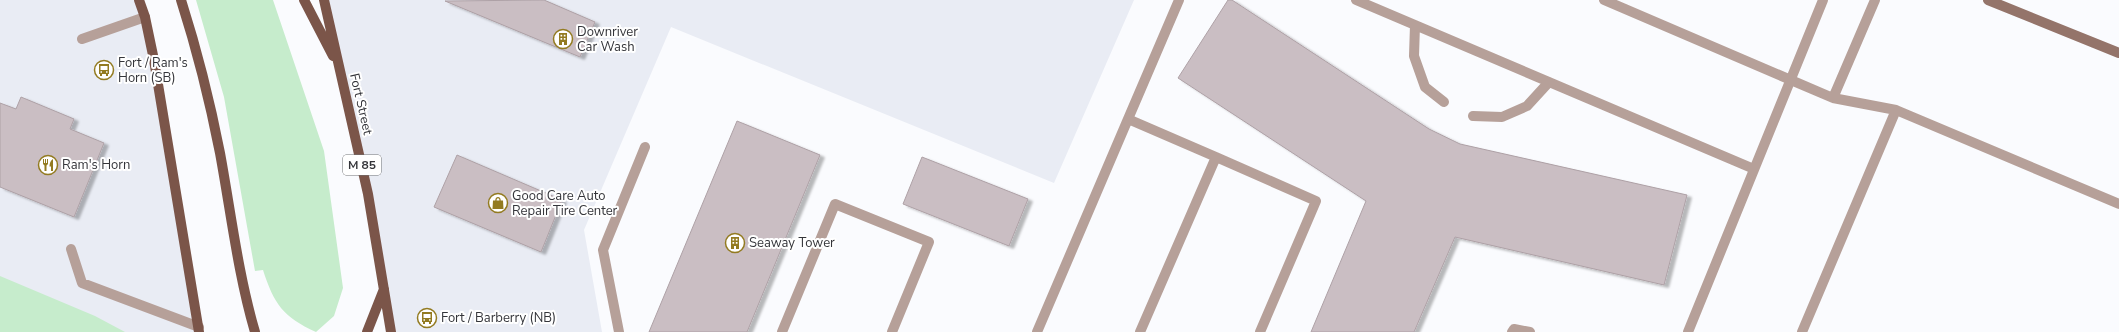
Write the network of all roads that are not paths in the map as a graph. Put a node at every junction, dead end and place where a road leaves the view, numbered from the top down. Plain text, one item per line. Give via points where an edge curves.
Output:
1 (139, 0) edge
2 (181, 0) edge
3 (304, 0) edge
4 (324, 0) edge
5 (1179, 0) edge
6 (1356, 0) edge
7 (1604, 0) edge
8 (1823, 0) edge
9 (1875, 0) edge
10 (1988, 0) edge
11 (145, 17) junction
12 (1415, 25) junction
13 (82, 39) dead end
14 (2119, 53) edge
15 (340, 68) junction
16 (1790, 80) junction
17 (1549, 82) junction
18 (1833, 98) junction
19 (1444, 102) dead end
20 (1896, 110) junction
21 (1473, 116) dead end
22 (1128, 120) junction
23 (645, 147) dead end
24 (1216, 157) junction
25 (1754, 169) junction
26 (2119, 204) edge
27 (71, 248) dead end
28 (384, 289) junction
29 (199, 329) edge
30 (255, 332) edge
31 (367, 332) edge
32 (391, 332) edge
33 (619, 332) edge
34 (782, 332) edge
35 (892, 332) edge
36 (1037, 332) edge
37 (1140, 332) edge
38 (1260, 332) edge
39 (1512, 332) edge
40 (1530, 332) edge
41 (1688, 332) edge
42 (1802, 332) edge

1 - 11 main road
2 - 30 main road via 192,34 219,151 245,297
3 - 15 main road
4 - 15 main road, Fort Street / M 85
5 - 22 lane
6 - 12 lane
7 - 16 lane
8 - 16 lane
9 - 18 lane
10 - 14 street
11 - 13 lane
11 - 29 main road
12 - 17 lane
12 - 19 lane via 1414,56 1425,87
15 - 28 main road, Fort Street / M 85 via 368,194
16 - 18 lane
16 - 25 lane
17 - 21 lane via 1527,106 1502,117
17 - 25 lane
18 - 20 lane
20 - 26 lane
20 - 42 lane
22 - 24 lane
22 - 36 lane
23 - 33 lane via 603,250
24 - 37 lane
24 - 38 lane via 1316,200
25 - 41 lane
27 - 29 lane via 82,283
28 - 31 main road
28 - 32 main road, Fort Street / M 85
34 - 35 lane via 835,204 929,242
39 - 40 lane via 1514,328

